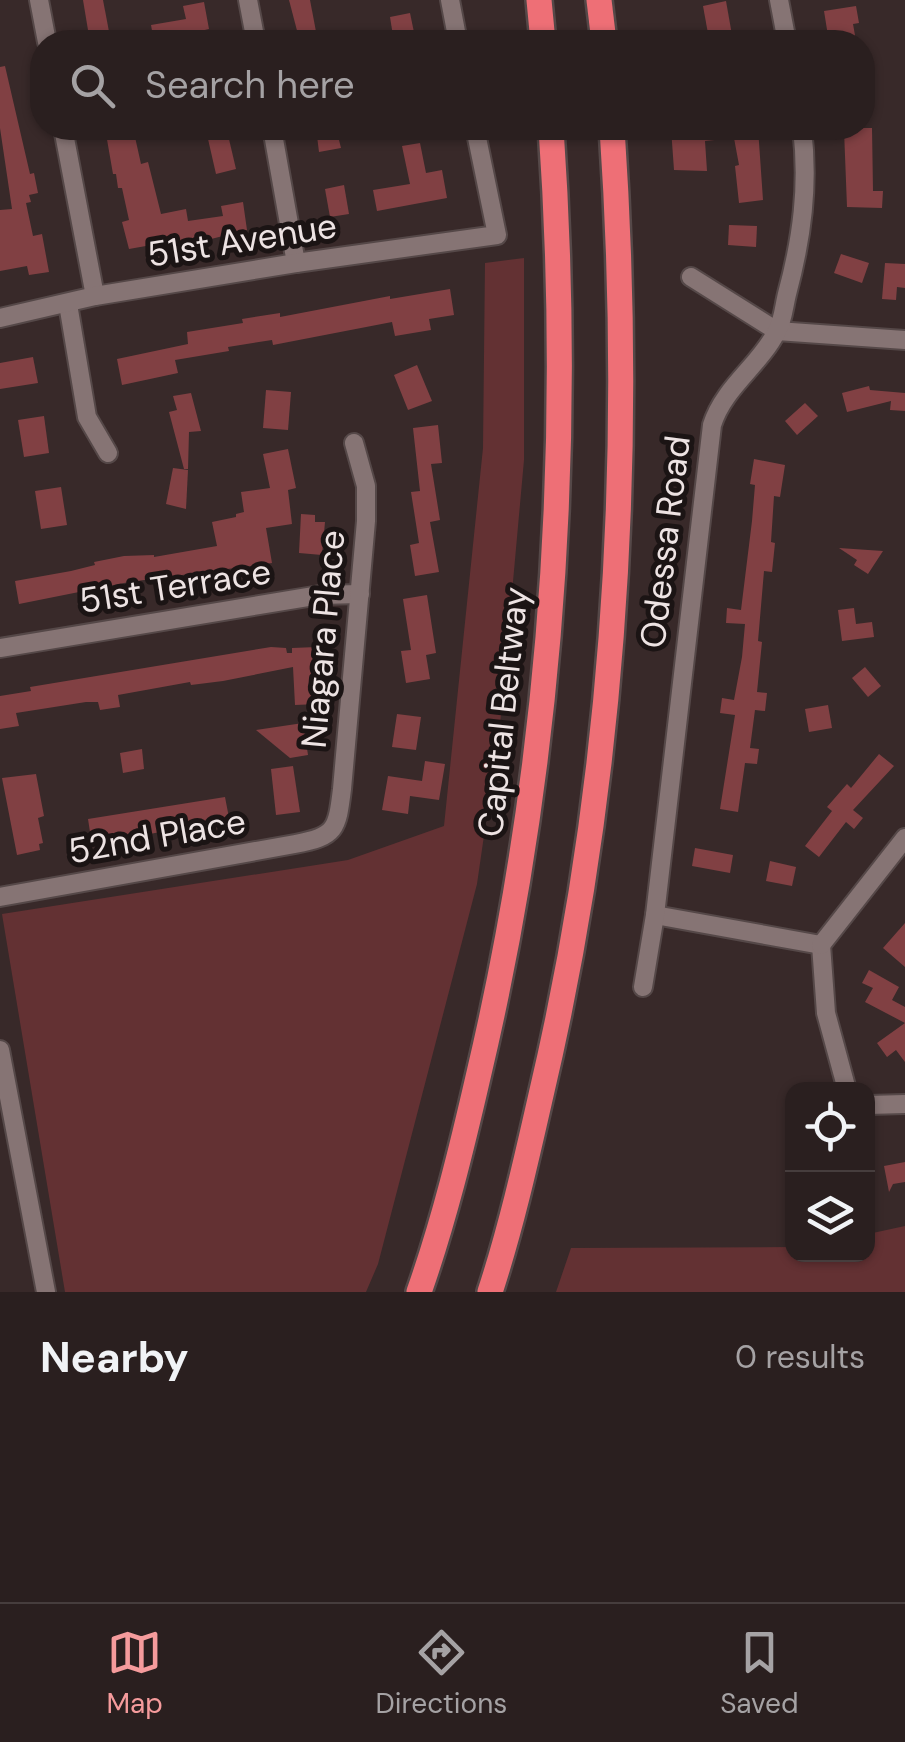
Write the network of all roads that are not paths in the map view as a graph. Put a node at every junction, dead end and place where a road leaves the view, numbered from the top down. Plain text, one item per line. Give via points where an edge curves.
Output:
1 (39, 0) edge
2 (248, 0) edge
3 (450, 0) edge
4 (538, 0) edge
5 (599, 0) edge
6 (779, 0) edge
7 (45, 30) edge
8 (254, 30) edge
9 (456, 30) edge
10 (542, 30) edge
11 (603, 30) edge
12 (785, 30) edge
13 (65, 140) edge
14 (274, 140) edge
15 (477, 140) edge
16 (552, 140) edge
17 (612, 140) edge
18 (803, 140) edge
19 (296, 262) junction
20 (691, 276) dead end
21 (95, 296) junction
22 (68, 304) junction
23 (0, 318) edge
24 (777, 331) junction
25 (905, 340) edge
26 (354, 443) dead end
27 (108, 452) dead end
28 (360, 594) junction
29 (0, 648) edge
30 (325, 837) joint
31 (905, 838) edge
32 (0, 897) edge
33 (655, 914) junction
34 (821, 945) junction
35 (642, 987) dead end
36 (0, 1050) edge
37 (844, 1082) edge
38 (905, 1104) edge
39 (875, 1105) edge
40 (46, 1292) edge
41 (419, 1292) edge
42 (490, 1292) edge

1 - 7 street
2 - 8 street
3 - 9 street
4 - 10 highway
5 - 11 highway
6 - 12 street
13 - 21 street
14 - 19 street
15 - 19 street, 51st Avenue via 496,235
16 - 41 highway, Capital Beltway via 561,375 547,676 495,1005
17 - 42 highway via 622,377 609,684 560,1014
18 - 24 street, Odessa Road via 805,209
19 - 21 street, 51st Avenue
20 - 24 street
21 - 22 street, 51st Avenue
22 - 23 street, 51st Avenue
22 - 27 street via 86,417
24 - 25 street
24 - 33 street, Odessa Road via 724,399 712,426
26 - 28 street, Niagara Place via 366,486
28 - 29 street, 51st Terrace
28 - 30 street, Niagara Place via 338,820
30 - 32 street, 52nd Place
31 - 34 street
33 - 34 street
33 - 35 street, Odessa Road
34 - 37 street via 826,1013
36 - 40 street
38 - 39 street

